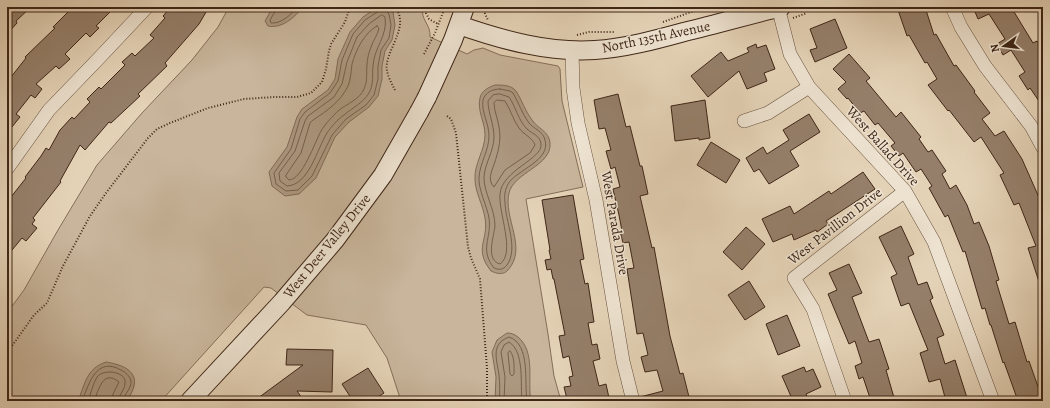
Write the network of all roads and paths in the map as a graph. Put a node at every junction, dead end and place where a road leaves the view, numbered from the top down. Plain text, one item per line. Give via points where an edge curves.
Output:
1 (147, 7) edge
2 (350, 7) edge
3 (395, 7) edge
4 (428, 7) edge
5 (444, 7) edge
6 (465, 7) edge
7 (484, 7) edge
8 (710, 7) edge
9 (779, 7) edge
10 (952, 7) edge
11 (443, 11) junction
12 (492, 23) dead end
13 (658, 23) dead end
14 (438, 24) junction
15 (459, 25) junction
16 (618, 32) dead end
17 (573, 42) junction
18 (424, 54) dead end
19 (809, 87) junction
20 (395, 90) dead end
21 (447, 116) dead end
22 (744, 121) dead end
23 (1043, 148) edge
24 (7, 169) edge
25 (905, 191) junction
26 (7, 353) edge
27 (190, 401) edge
28 (487, 401) edge
29 (633, 401) edge
30 (845, 401) edge
31 (994, 401) edge

1 - 24 street via 49,110
2 - 26 path via 345,22 331,44 322,82 311,93 297,97 244,100 208,108 157,129 148,138 90,216 63,266 47,303 34,315
3 - 20 path via 400,18 399,31 386,64 389,80
4 - 11 path
4 - 14 path via 426,13 429,19
5 - 11 path
6 - 15 street, West Deer Valley Drive
7 - 12 path via 487,18
8 - 13 path
9 - 17 street, North 135th Avenue via 633,45 596,50
9 - 19 street, West Ballad Drive via 790,54
10 - 23 street via 985,66 1031,126
11 - 14 path
14 - 18 path
15 - 17 street, North 135th Avenue via 539,47
15 - 27 street, West Deer Valley Drive, bridge via 427,97 383,175 335,240 282,302
16 - 17 path via 589,32
17 - 29 street, West Parada Drive via 573,88 578,123 596,200 623,361
19 - 22 street via 768,113
19 - 25 street, West Ballad Drive
21 - 28 path via 452,119 456,133 468,247 480,279
25 - 30 street, West Pavillion Drive via 794,278 813,309
25 - 31 street, West Ballad Drive via 934,242

